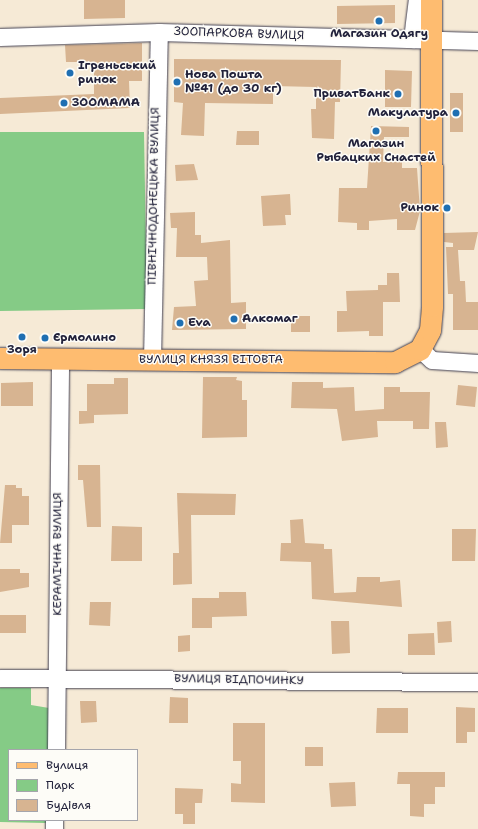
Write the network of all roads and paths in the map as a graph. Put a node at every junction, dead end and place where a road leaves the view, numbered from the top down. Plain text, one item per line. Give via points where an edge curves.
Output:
1 (417, 0) edge
2 (431, 0) edge
3 (159, 32) junction
4 (0, 37) edge
5 (422, 40) junction
6 (478, 40) edge
7 (420, 349) junction
8 (0, 358) edge
9 (60, 358) junction
10 (152, 360) junction
11 (478, 363) edge
12 (0, 678) edge
13 (59, 680) junction
14 (478, 682) edge
15 (56, 749) edge

1 - 5 street
2 - 5 main road
3 - 4 street, ЗООПАРКОВА ВУЛИЦЯ
3 - 5 street, ЗООПАРКОВА ВУЛИЦЯ
3 - 10 street, ПІВНІЧНОДОНЕЦЬКА ВУЛИЦЯ
5 - 6 street, ЗООПАРКОВА ВУЛИЦЯ
5 - 7 main road via 432,306 430,330
7 - 10 main road, ВУЛИЦЯ КНЯЗЯ ВІТОВТА via 395,362
7 - 11 street via 432,360
8 - 9 main road, ВУЛИЦЯ КНЯЗЯ ВІТОВТА
9 - 10 main road, ВУЛИЦЯ КНЯЗЯ ВІТОВТА
9 - 13 street, КЕРАМІЧНА ВУЛИЦЯ
12 - 13 street, ВУЛИЦЯ ВІДПОЧИНКУ
13 - 14 street, ВУЛИЦЯ ВІДПОЧИНКУ
13 - 15 street, КЕРАМІЧНА ВУЛИЦЯ

